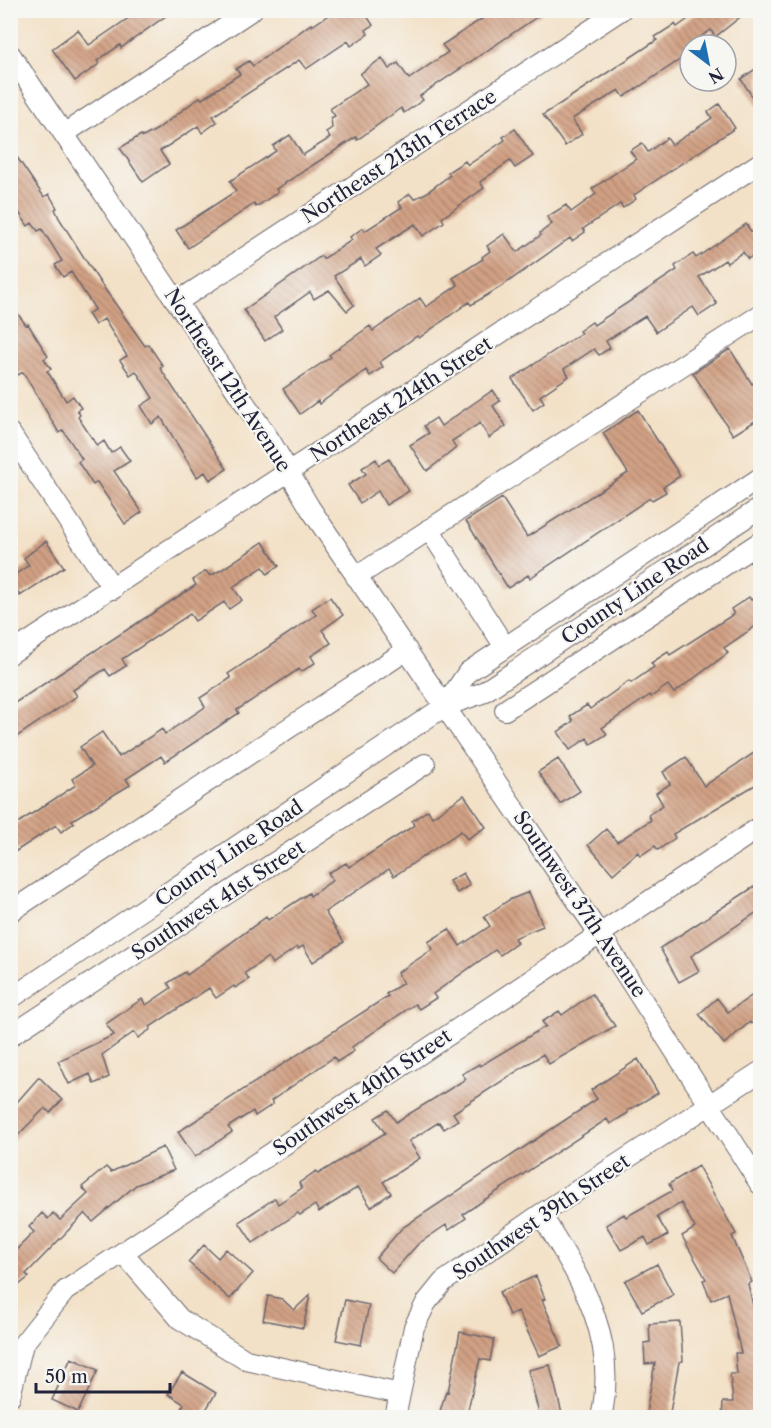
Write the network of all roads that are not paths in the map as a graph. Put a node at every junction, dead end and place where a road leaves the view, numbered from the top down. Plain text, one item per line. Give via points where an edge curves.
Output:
1 (252, 10) edge
2 (621, 10) edge
3 (10, 54) edge
4 (65, 133) junction
5 (760, 163) edge
6 (177, 302) junction
7 (760, 315) edge
8 (10, 432) edge
9 (290, 472) junction
10 (760, 478) edge
11 (760, 508) edge
12 (429, 529) junction
13 (760, 542) edge
14 (356, 577) junction
15 (113, 588) junction
16 (505, 647) junction
17 (407, 650) junction
18 (10, 654) edge
19 (445, 706) junction
20 (505, 711) dead end
21 (425, 764) dead end
22 (760, 827) edge
23 (10, 912) edge
24 (600, 933) junction
25 (15, 996) edge
26 (36, 1019) junction
27 (10, 1036) edge
28 (760, 1072) edge
29 (711, 1104) junction
30 (760, 1184) edge
31 (542, 1214) junction
32 (123, 1253) junction
33 (400, 1394) junction
34 (10, 1396) edge
35 (394, 1418) edge
36 (601, 1418) edge

1 - 4 street
2 - 6 street, Northeast 213th Terrace
3 - 4 street, Northeast 12th Avenue
4 - 6 street, Northeast 12th Avenue
5 - 9 street, Northeast 214th Street
6 - 9 street, Northeast 12th Avenue
7 - 12 street
8 - 15 street
9 - 14 street, Northeast 12th Avenue
9 - 15 street, Northeast 214th Street
10 - 16 street, County Line Road
11 - 19 street, County Line Road via 482,693
12 - 14 street
12 - 16 street
13 - 20 street
14 - 17 street, Northeast 12th Avenue
15 - 18 street, Northeast 214th Street
16 - 19 street, County Line Road via 468,672
17 - 19 street, Northeast 12th Avenue
17 - 23 street
19 - 24 street, Southwest 37th Avenue
19 - 25 street, County Line Road
21 - 26 street, Southwest 41st Street
22 - 24 street, Southwest 40th Street
24 - 29 street, Southwest 37th Avenue
24 - 32 street, Southwest 40th Street
25 - 26 street
26 - 27 street, Southwest 41st Street
28 - 29 street, Southwest 39th Street
29 - 30 street, Southwest 37th Avenue
29 - 31 street, Southwest 39th Street
31 - 33 street, Southwest 39th Street via 443,1282 426,1303 414,1326
31 - 36 street via 581,1279 601,1333 608,1388
32 - 33 street via 180,1319 246,1360
32 - 34 street, Southwest 40th Street via 65,1291 23,1344
33 - 35 street, Southwest 39th Street

